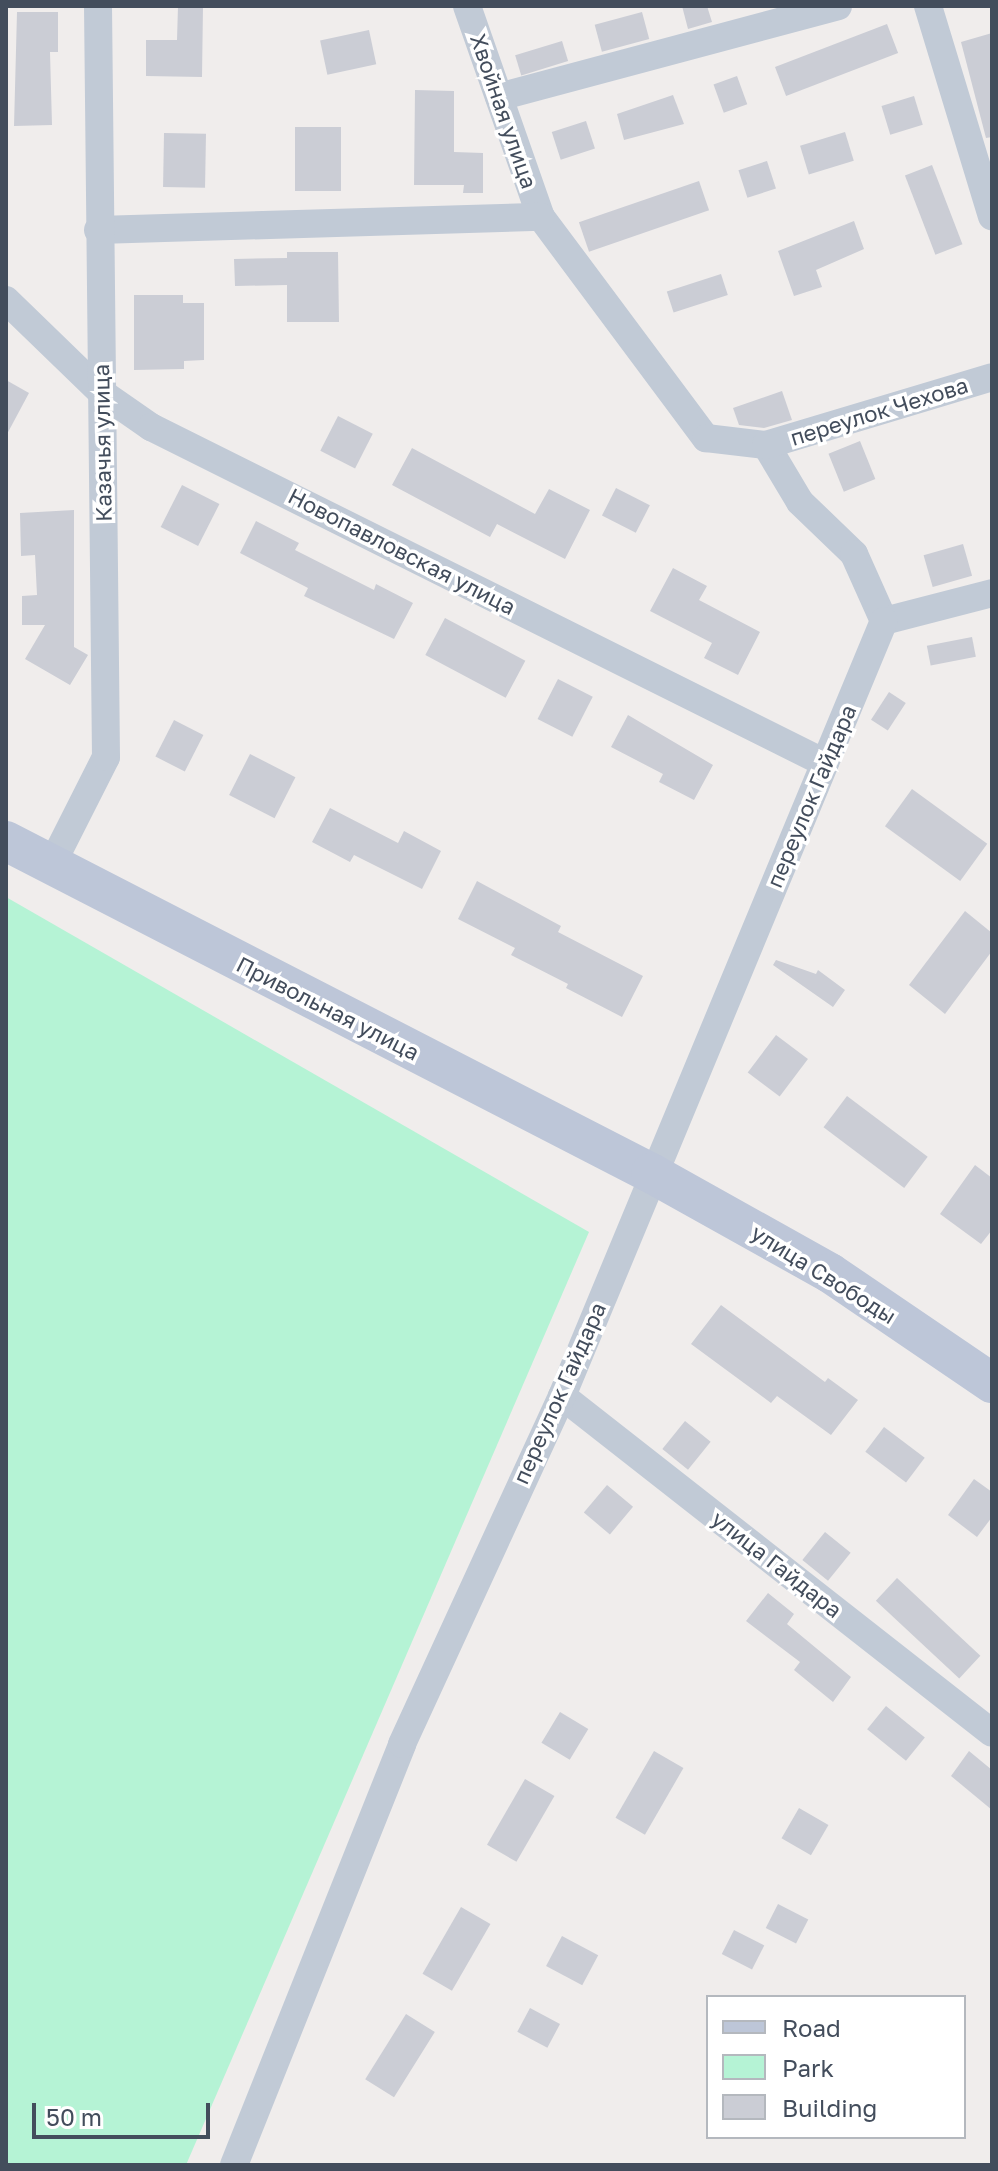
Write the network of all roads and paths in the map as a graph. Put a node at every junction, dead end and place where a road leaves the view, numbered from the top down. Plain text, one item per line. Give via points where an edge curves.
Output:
1 (98, 6) edge
2 (467, 6) edge
3 (838, 6) edge
4 (928, 6) edge
5 (499, 97) junction
6 (541, 217) junction
7 (992, 217) edge
8 (98, 230) junction
9 (6, 300) edge
10 (992, 377) edge
11 (102, 393) junction
12 (766, 445) junction
13 (992, 593) edge
14 (884, 621) junction
15 (825, 763) junction
16 (6, 841) edge
17 (51, 866) junction
18 (651, 1173) junction
19 (992, 1383) edge
20 (562, 1396) junction
21 (992, 1733) edge
22 (234, 2165) edge

1 - 8 street, Казачья улица
2 - 5 street, Хвойная улица
3 - 5 street
4 - 7 street
5 - 6 street, Хвойная улица
6 - 8 street
6 - 12 street, Хвойная улица via 706,438
8 - 11 street, Казачья улица
9 - 11 street, Новопавловская улица
10 - 12 street, переулок Чехова
11 - 15 street, Новопавловская улица via 151,427
11 - 17 street, Казачья улица via 106,757
12 - 14 street via 800,502 854,554
13 - 14 street
14 - 15 street, переулок Гайдара
15 - 18 street, переулок Гайдара
16 - 17 street, Привольная улица
17 - 18 street, Привольная улица
18 - 19 street, улица Свободы via 830,1273
18 - 20 street, переулок Гайдара
20 - 21 street, улица Гайдара
20 - 22 street, переулок Гайдара via 402,1744

